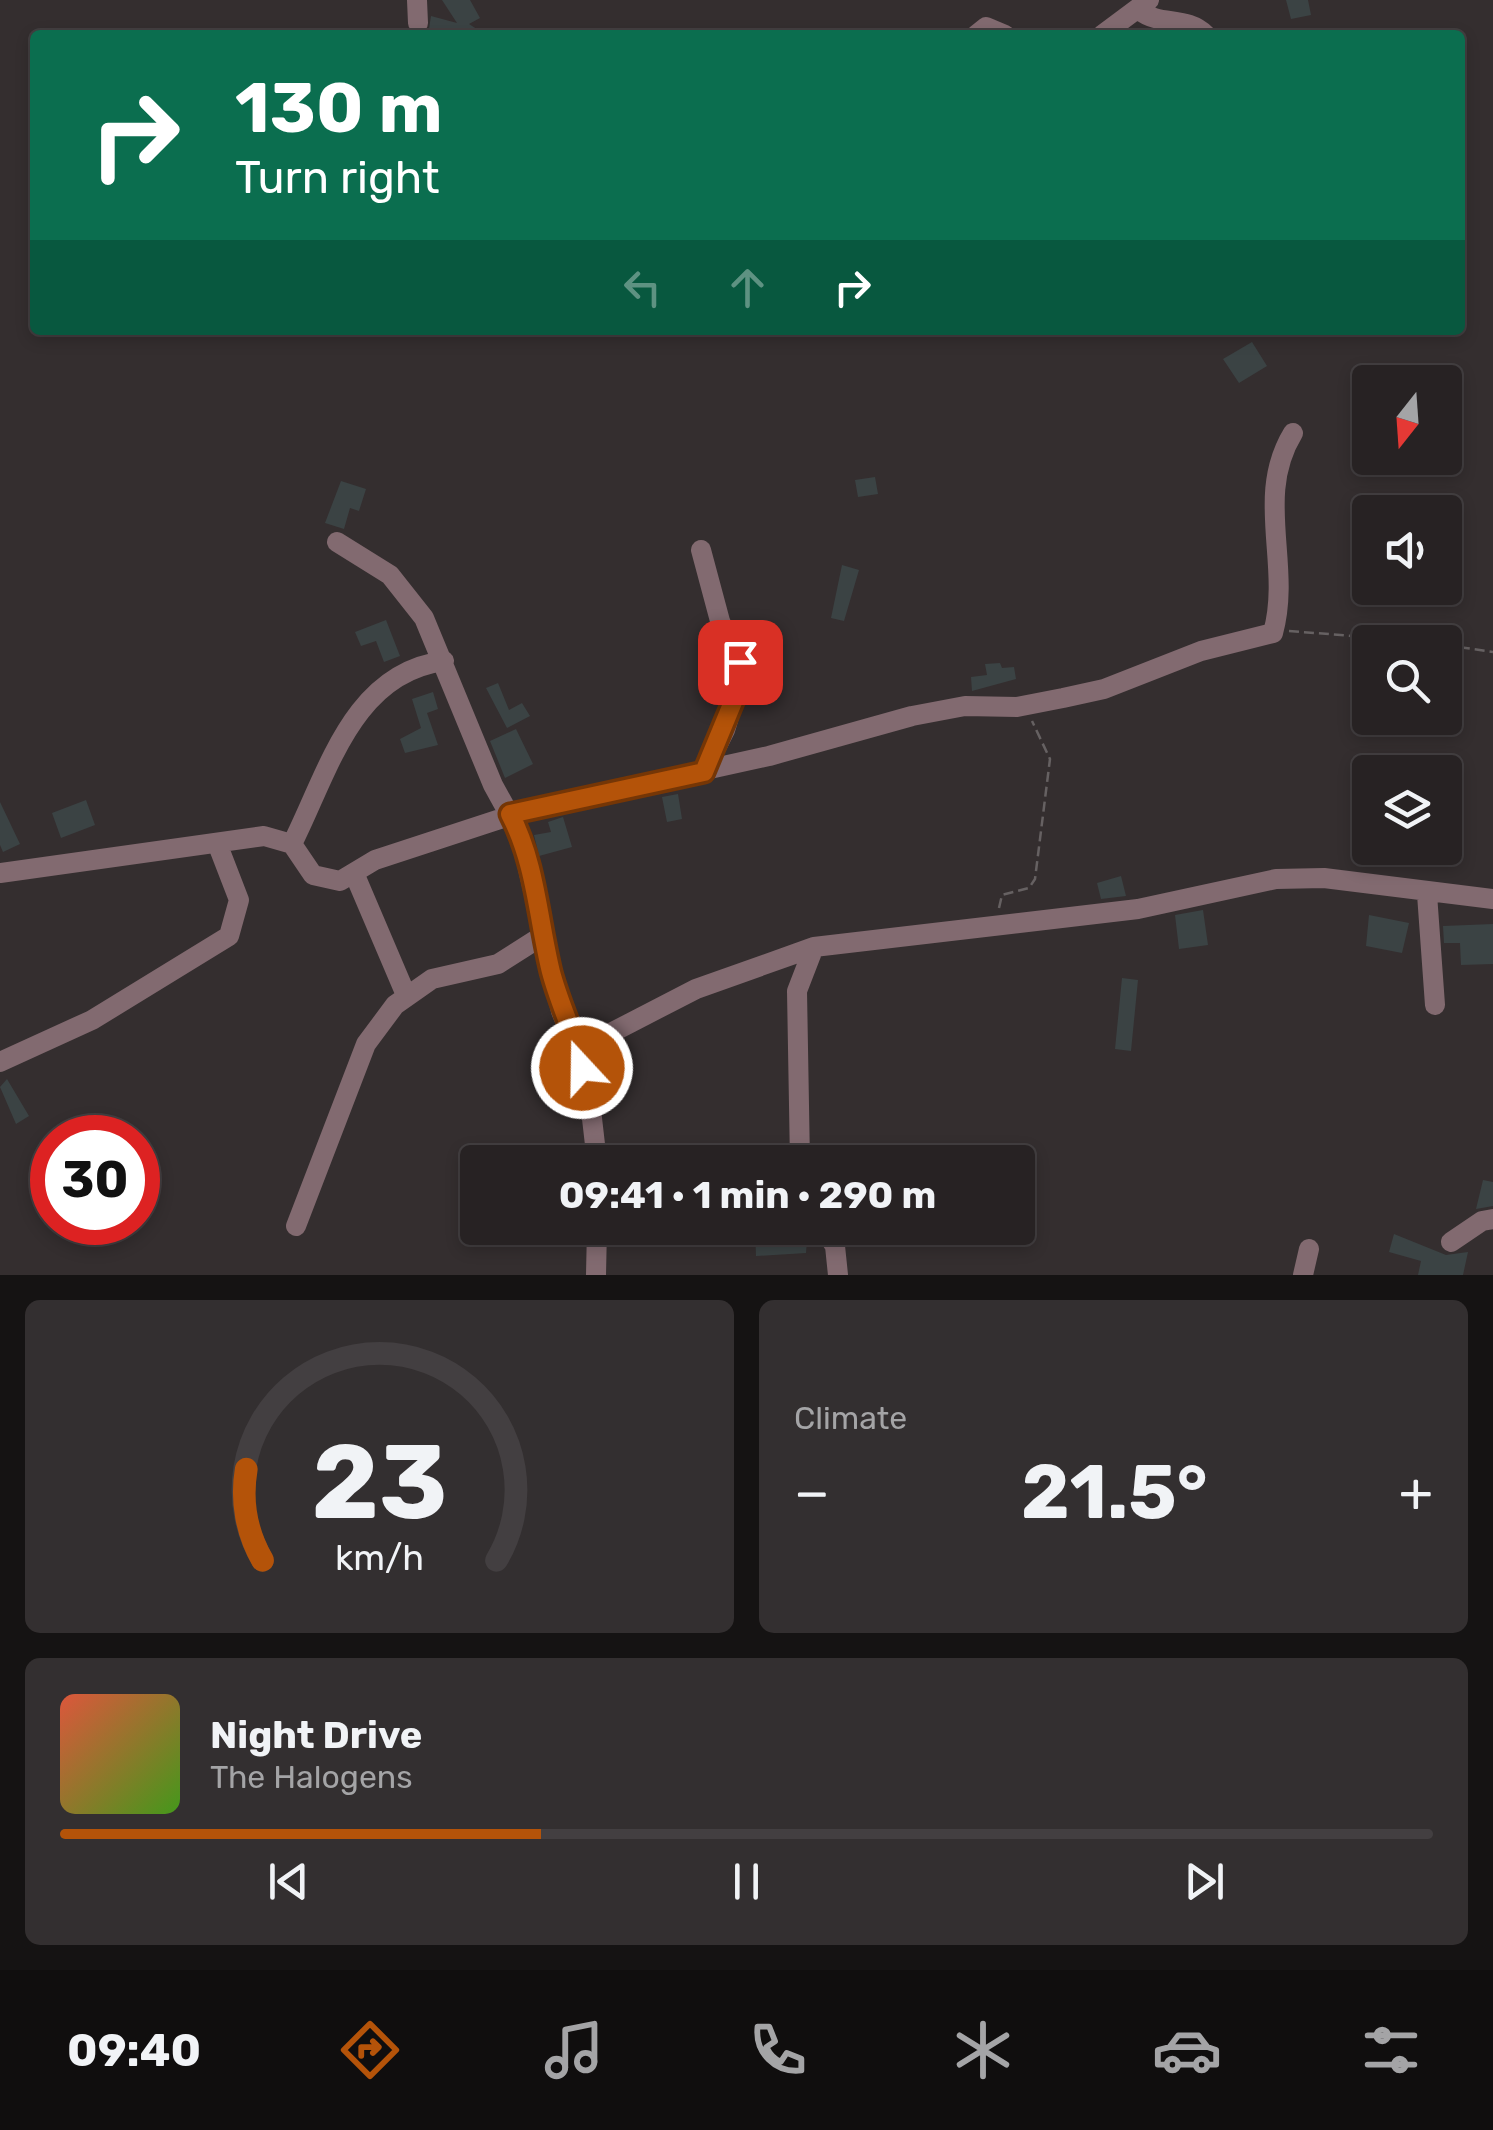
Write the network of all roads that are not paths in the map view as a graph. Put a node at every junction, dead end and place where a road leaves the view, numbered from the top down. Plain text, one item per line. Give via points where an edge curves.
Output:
1 (417, 0) edge
2 (1144, 5) edge
3 (418, 23) dead end
4 (1109, 30) edge
5 (1199, 30) edge
6 (1293, 433) dead end
7 (337, 542) dead end
8 (701, 550) dead end
9 (444, 662) junction
10 (704, 772) junction
11 (510, 814) junction
12 (217, 843) junction
13 (292, 844) junction
14 (0, 873) edge
15 (354, 873) junction
16 (1427, 894) junction
17 (1493, 899) edge
18 (542, 936) junction
19 (814, 947) junction
20 (783, 954) junction
21 (800, 979) junction
22 (406, 995) junction
23 (1435, 1005) dead end
24 (574, 1034) junction
25 (0, 1062) edge
26 (595, 1145) edge
27 (800, 1145) edge
28 (1493, 1219) edge
29 (296, 1226) dead end
30 (1452, 1242) dead end
31 (597, 1245) edge
32 (834, 1245) edge
33 (1309, 1249) dead end
34 (596, 1275) edge
35 (838, 1275) edge
36 (1303, 1275) edge

1 - 3 street
2 - 4 street
2 - 5 street via 1154,20 1188,22
6 - 10 street via 1273,487 1282,589 1272,633 1104,688 1026,706 966,706 912,716
7 - 9 street via 407,591
8 - 10 street via 742,674
9 - 11 street
9 - 13 street via 410,667 374,694 338,742
10 - 11 street
11 - 15 street
11 - 18 street via 530,865
12 - 13 street via 264,836
12 - 14 street
12 - 25 street via 239,900 228,936 92,1020
13 - 15 street via 320,878 340,881
15 - 22 street
16 - 17 street
16 - 19 street via 1324,878 1276,879 1138,909
16 - 23 street
18 - 22 street via 498,964 432,979
18 - 24 street via 561,1011
19 - 20 street
19 - 21 street
20 - 21 street
20 - 24 street via 600,1038
21 - 27 street
22 - 29 street via 366,1044
24 - 26 street
28 - 30 street
31 - 34 street
32 - 35 street
33 - 36 street

